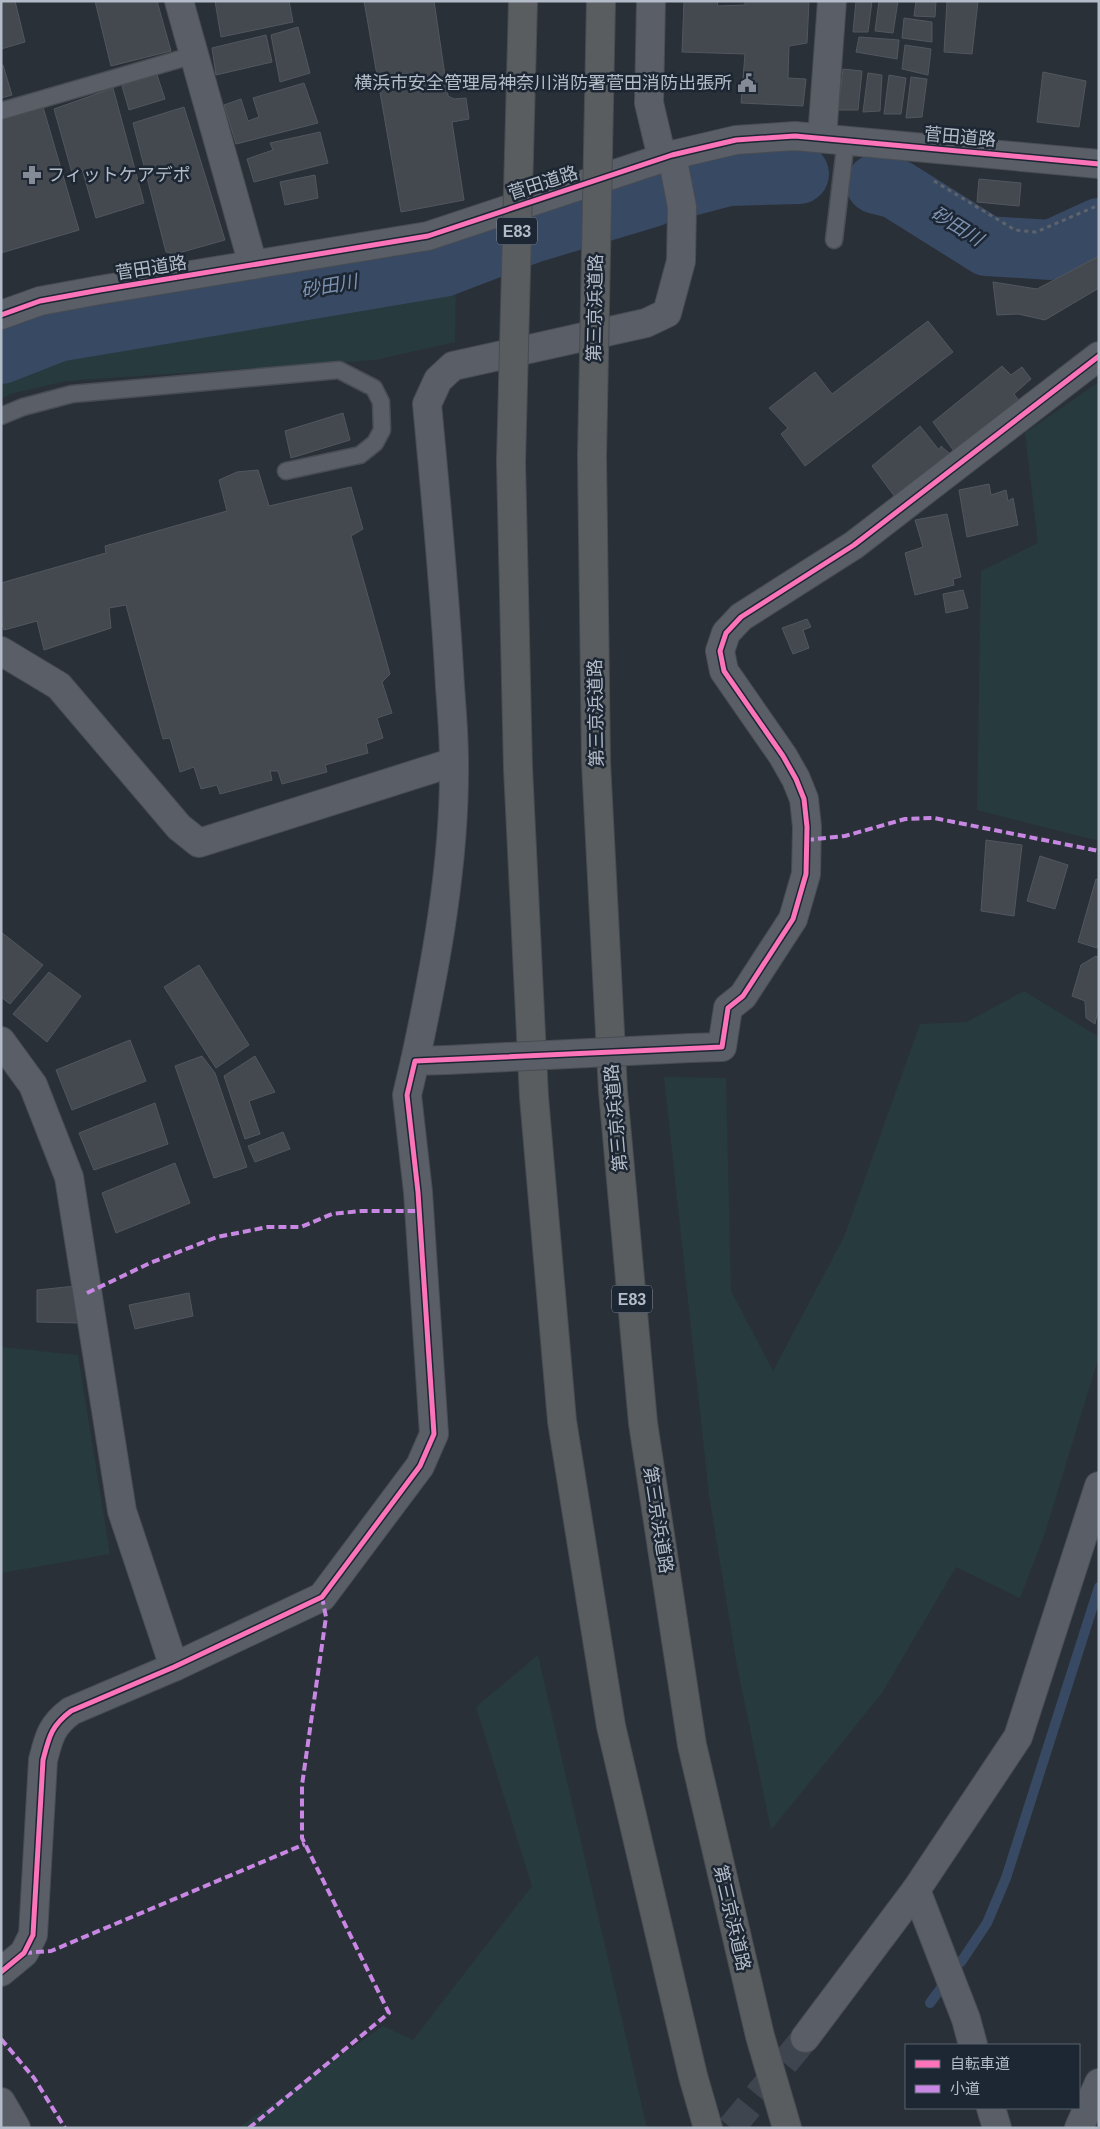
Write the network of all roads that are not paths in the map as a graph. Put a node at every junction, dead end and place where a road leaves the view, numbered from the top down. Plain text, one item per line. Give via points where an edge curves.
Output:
1 (179, 1) edge
2 (523, 1) edge
3 (601, 1) edge
4 (651, 1) edge
5 (832, 1) edge
6 (194, 55) junction
7 (1, 112) edge
8 (834, 139) junction
9 (667, 157) junction
10 (1099, 164) edge
11 (834, 240) dead end
12 (253, 265) junction
13 (1, 315) edge
14 (1099, 356) edge
15 (1, 416) edge
16 (286, 471) dead end
17 (1, 651) edge
18 (454, 762) junction
19 (1, 1041) edge
20 (415, 1061) junction
21 (1099, 1486) edge
22 (174, 1667) junction
23 (916, 1890) junction
24 (1, 1972) edge
25 (805, 2038) tunnel mouth
26 (973, 2044) edge
27 (1099, 2083) edge
28 (1, 2102) edge
29 (991, 2109) edge
30 (16, 2128) edge
31 (708, 2128) edge
32 (787, 2128) edge
33 (996, 2128) edge
34 (1079, 2128) edge

1 - 6 street
2 - 31 highway, E83, bridge via 511,462 518,768 534,1097 562,1421 611,1726
3 - 32 highway, 第三京浜道路 / E83, bridge via 592,456 596,762 612,1091 643,1423 692,1745 760,2036
4 - 9 street via 649,103
5 - 8 street
6 - 7 lane
6 - 12 street
8 - 9 street, 菅田道路 via 795,136 736,140
8 - 10 street, 菅田道路
8 - 11 lane
9 - 12 street, 菅田道路 via 428,236
9 - 18 street via 682,207 682,261 667,313 646,323 453,366 438,380 427,404 448,633
12 - 13 street, 菅田道路 via 40,301
14 - 20 street, bridge via 854,545 741,617 726,634 720,651 724,671 796,779 804,799 807,827 806,874 793,919 743,996 728,1008 722,1047
15 - 16 lane via 23,406 72,394 339,370 374,388 381,402 383,417 382,430 375,443 360,455
17 - 18 street via 58,686 179,827 199,843
18 - 20 street via 451,842 430,992
19 - 22 street via 33,1085 69,1177 122,1511
20 - 22 street via 407,1095 418,1192 434,1434 420,1466 322,1597
21 - 23 street via 1018,1737
22 - 24 street via 71,1711 58,1720 50,1734 43,1760 32,1935 24,1953
23 - 25 street
23 - 26 street
27 - 34 street
28 - 30 street
29 - 33 street

